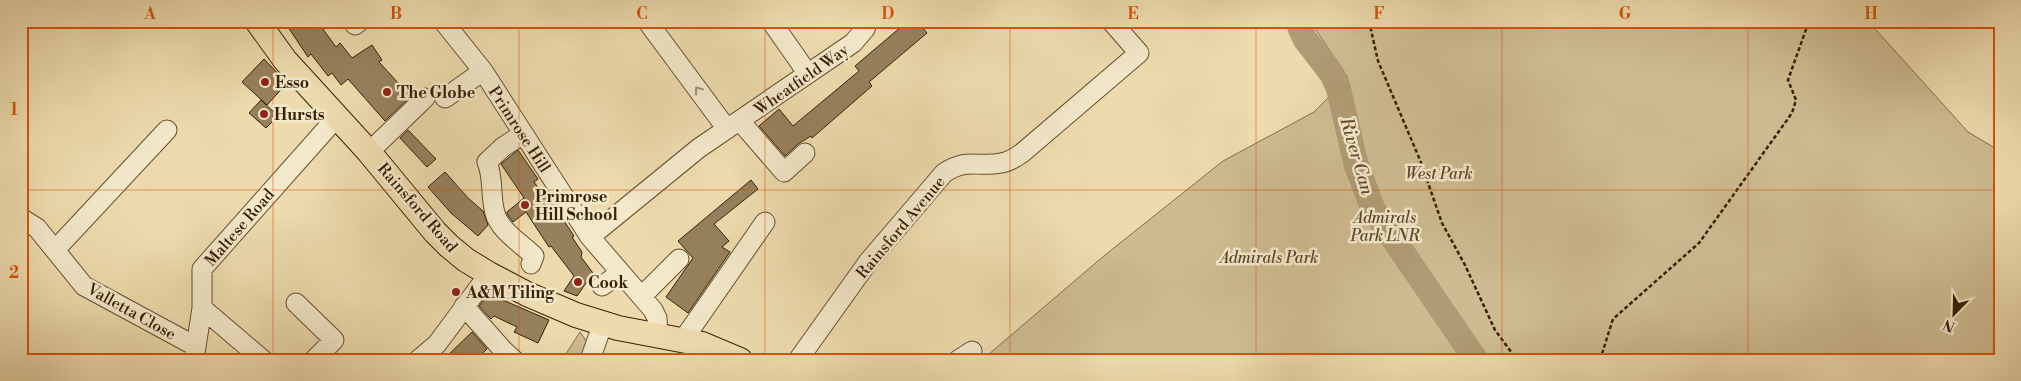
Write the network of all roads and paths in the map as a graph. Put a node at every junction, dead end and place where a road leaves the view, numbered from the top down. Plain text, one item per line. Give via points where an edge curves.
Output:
1 (443, 21) edge
2 (647, 21) edge
3 (771, 21) edge
4 (868, 21) edge
5 (1112, 21) edge
6 (1369, 21) edge
7 (1809, 21) edge
8 (258, 22) edge
9 (483, 71) junction
10 (808, 74) junction
11 (425, 98) dead end
12 (445, 98) dead end
13 (337, 117) junction
14 (734, 125) junction
15 (167, 130) dead end
16 (523, 134) junction
17 (369, 152) junction
18 (805, 154) dead end
19 (21, 218) edge
20 (765, 222) dead end
21 (590, 237) junction
22 (54, 250) junction
23 (679, 259) dead end
24 (531, 264) dead end
25 (620, 273) junction
26 (489, 274) junction
27 (602, 286) dead end
28 (642, 296) junction
29 (296, 303) dead end
30 (464, 306) junction
31 (202, 308) junction
32 (602, 323) junction
33 (658, 336) junction
34 (683, 340) junction
35 (194, 353) edge
36 (263, 360) edge
37 (314, 360) edge
38 (418, 360) edge
39 (514, 360) edge
40 (590, 360) edge
41 (740, 360) edge
42 (798, 360) edge
43 (1517, 360) edge
44 (1600, 360) edge

1 - 9 street, Primrose Hill
14 -> 2 street
3 - 10 street
4 - 10 street, Wheatfield Way via 853,43
5 - 42 street, Rainsford Avenue via 1138,52 1011,160 1000,164 955,166 944,173 868,262
6 - 43 path via 1378,62 1420,160 1442,223 1495,330
7 - 44 path via 1788,80 1796,100 1792,113 1699,243 1613,319
8 - 13 main road, Rainsford Road via 285,60
9 - 12 street
9 - 16 street, Primrose Hill
10 - 14 street, Wheatfield Way
11 - 17 street
13 - 17 main road, Rainsford Road
13 - 31 street, Maltese Road via 202,269
14 - 18 street via 784,172
14 - 21 street, Wheatfield Way via 699,148
15 - 22 street
16 - 21 street, Primrose Hill
16 - 24 street via 502,147 487,162 492,174 495,213 501,225 534,256
17 - 26 main road, Rainsford Road via 449,246
19 - 22 street, Valletta Close via 37,228
20 - 34 street
21 - 25 street, Primrose Hill
22 - 35 street, Valletta Close via 84,286
23 - 28 street
25 - 27 street
25 - 28 street, Primrose Hill
26 - 30 street
26 - 32 main road, Rainsford Road via 557,307
28 - 33 street, Primrose Hill via 657,318
29 - 37 street via 334,340
30 - 38 street via 437,344
30 - 39 street
31 - 35 street, Maltese Road
31 - 36 street
32 - 33 main road, Rainsford Road
32 - 40 street
33 - 34 main road, Rainsford Road
34 - 41 main road, Rainsford Road via 702,344

